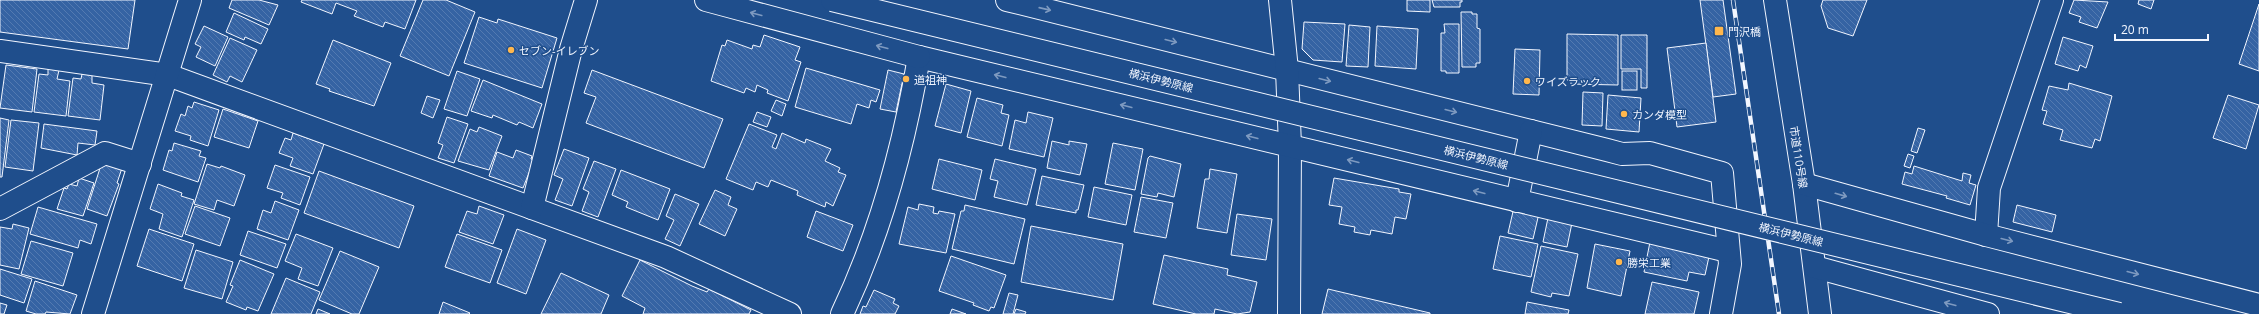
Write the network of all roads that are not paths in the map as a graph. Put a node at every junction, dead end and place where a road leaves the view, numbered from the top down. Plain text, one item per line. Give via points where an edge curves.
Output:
1 (190, 0) edge
2 (586, 0) edge
3 (706, 0) edge
4 (832, 0) edge
5 (1007, 0) edge
6 (1280, 0) edge
7 (1775, 0) edge
8 (2052, 0) edge
9 (0, 51) edge
10 (919, 57) junction
11 (1287, 70) junction
12 (168, 75) junction
13 (1531, 131) junction
14 (1290, 146) junction
15 (140, 164) junction
16 (1804, 184) junction
17 (1517, 201) junction
18 (532, 208) junction
19 (0, 209) edge
20 (1986, 235) junction
21 (1728, 252) junction
22 (1815, 267) junction
23 (2259, 305) edge
24 (93, 314) edge
25 (790, 314) edge
26 (842, 314) edge
27 (1289, 314) edge
28 (1721, 314) edge
29 (1820, 314) edge
30 (1988, 314) edge
31 (2119, 314) edge

1 - 12 street
2 - 18 street via 571,49
10 -> 3 street
4 - 31 street, 横浜伊勢原線, bridge
5 -> 11 street
6 - 11 street
7 - 16 street, 市道110号線
8 - 20 street via 1989,188
9 - 12 street
14 -> 10 street
10 - 26 street via 902,144 883,214
11 -> 13 street
11 - 14 street
12 - 15 street
12 - 18 street
13 - 17 street
13 - 21 street via 1622,154 1650,153 1722,173
17 -> 14 street
14 - 27 street
15 - 19 street via 105,153
15 - 24 street
16 -> 20 street
16 - 22 street, 市道110号線
17 - 21 street
18 - 25 street via 666,257
20 -> 23 street
21 - 28 street via 1730,264
22 - 29 street, 市道110号線
30 -> 22 street

